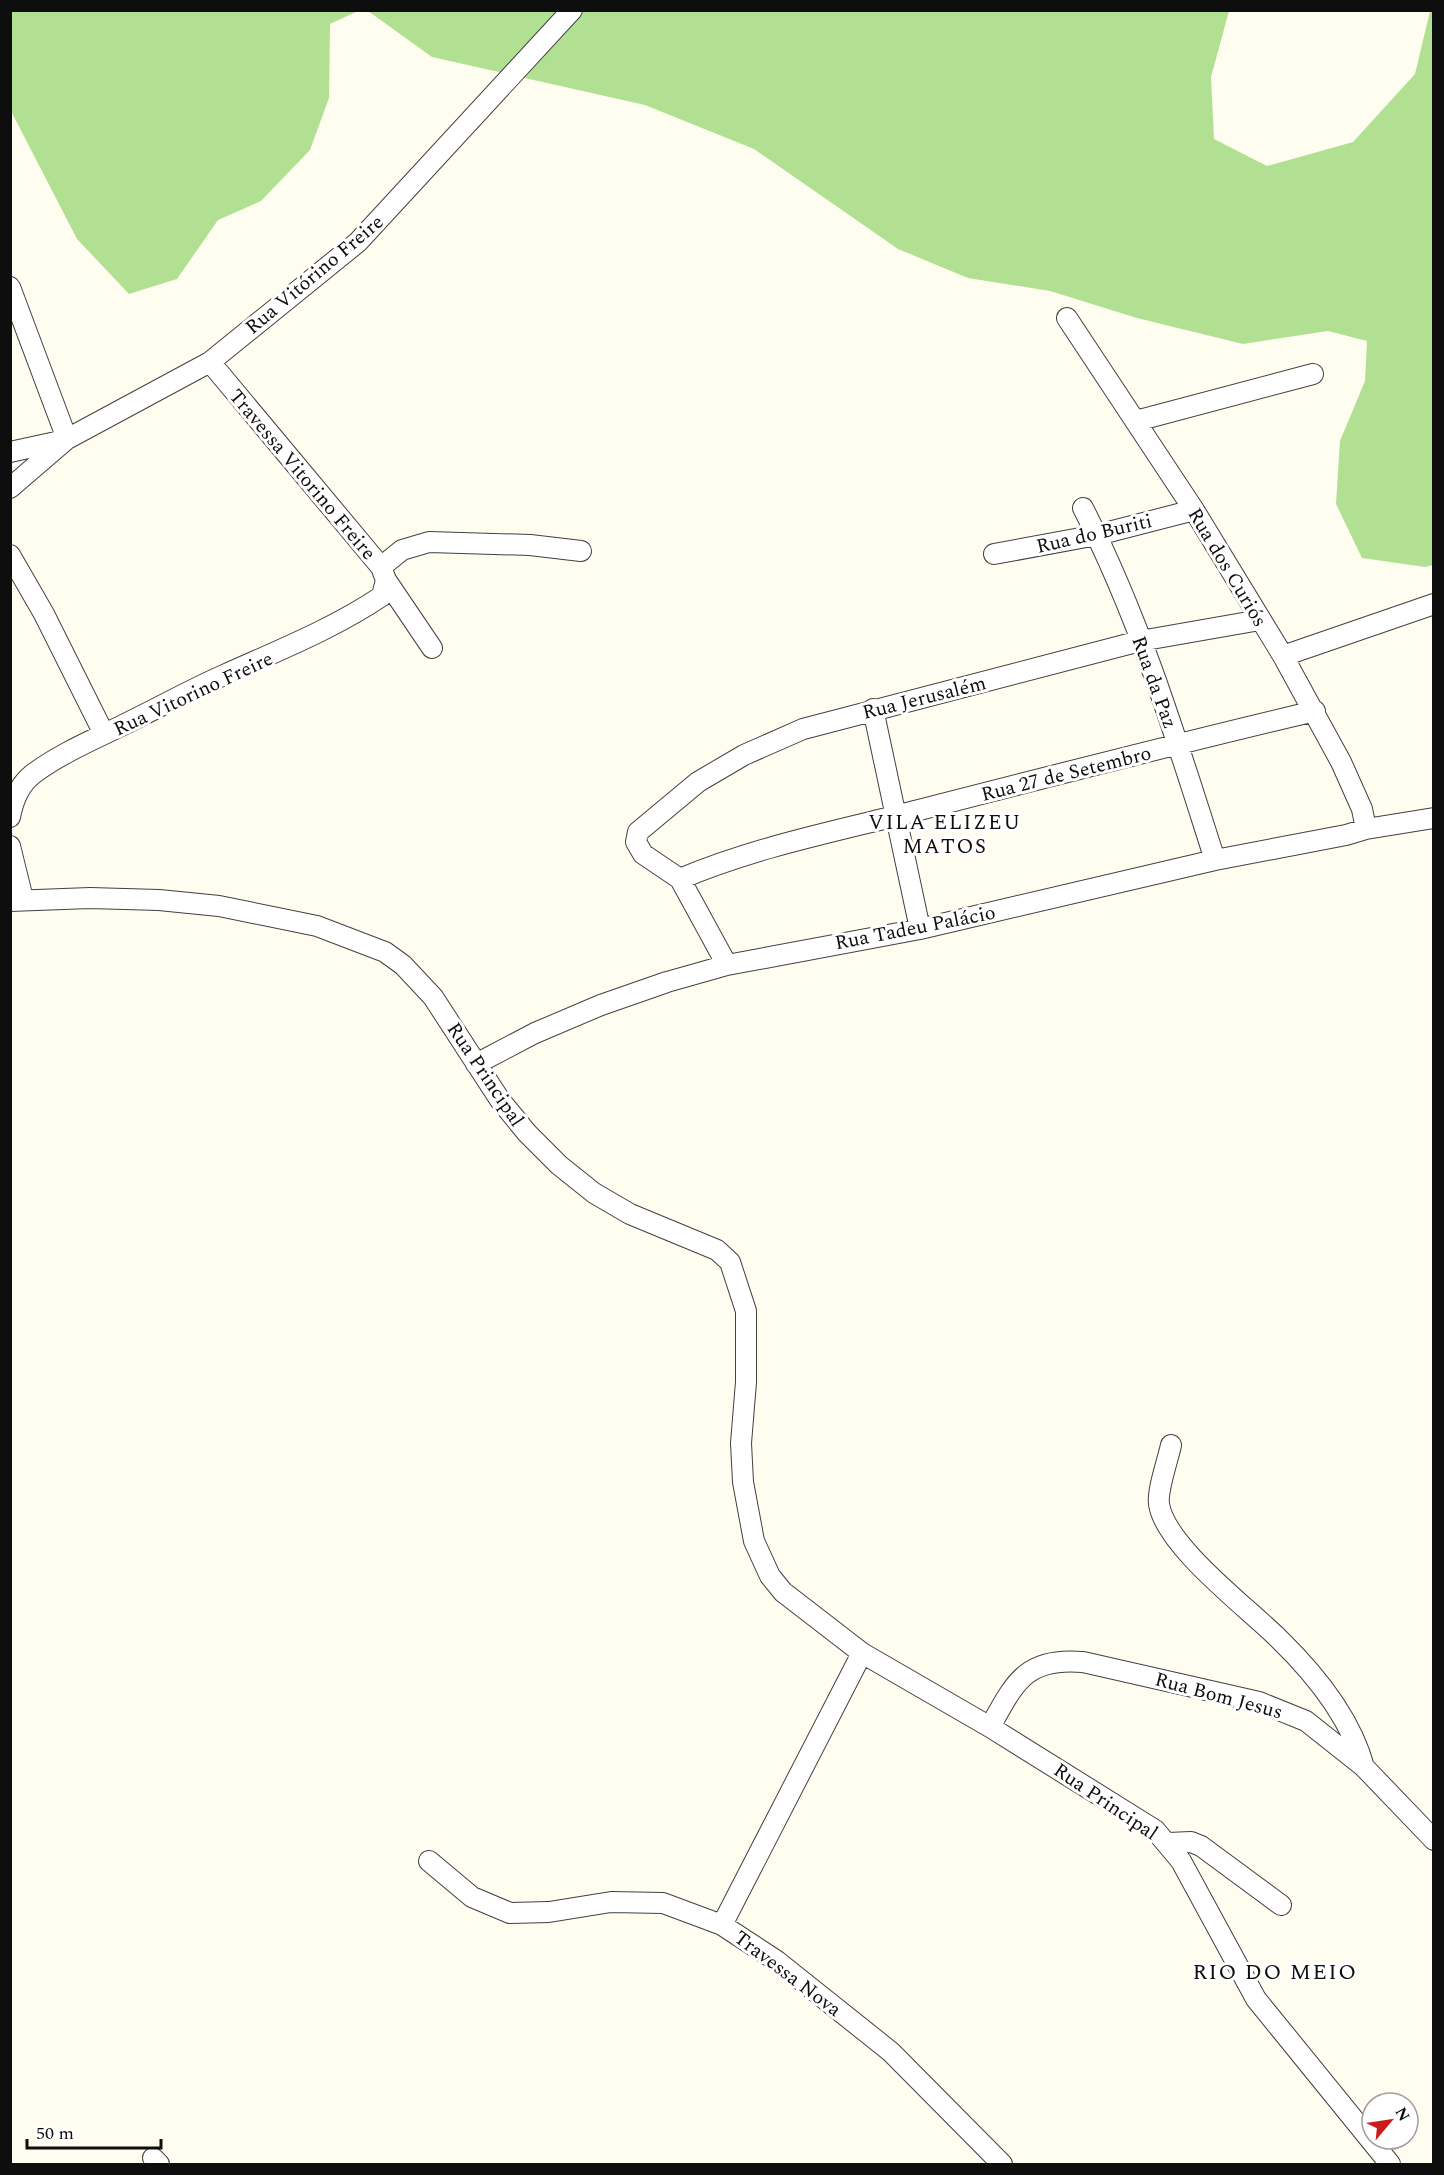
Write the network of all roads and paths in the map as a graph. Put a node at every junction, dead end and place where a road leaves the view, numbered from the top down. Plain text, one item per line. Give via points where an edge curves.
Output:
1 (572, 10) edge
2 (10, 287) edge
3 (1067, 318) dead end
4 (210, 362) junction
5 (1313, 375) dead end
6 (1136, 421) junction
7 (67, 440) junction
8 (10, 453) edge
9 (10, 488) edge
10 (1083, 508) dead end
11 (1194, 510) junction
12 (1097, 535) junction
13 (581, 551) dead end
14 (10, 555) edge
15 (994, 555) dead end
16 (383, 574) junction
17 (1434, 604) edge
18 (1260, 620) junction
19 (1140, 641) junction
20 (432, 648) dead end
21 (1283, 656) junction
22 (873, 709) junction
23 (1315, 711) junction
24 (104, 734) junction
25 (1178, 744) junction
26 (897, 816) junction
27 (10, 817) edge
28 (1434, 818) edge
29 (1366, 828) junction
30 (10, 846) edge
31 (1215, 860) junction
32 (680, 879) junction
33 (17, 900) edge
34 (920, 929) junction
35 (727, 965) junction
36 (476, 1064) junction
37 (1171, 1445) dead end
38 (862, 1653) junction
39 (990, 1727) junction
40 (1364, 1767) junction
41 (1434, 1840) edge
42 (1168, 1843) junction
43 (429, 1861) dead end
44 (1281, 1905) dead end
45 (722, 1924) junction
46 (1002, 2164) edge
47 (1390, 2164) edge

1 - 4 street, Rua Vitórino Freire via 358,242
2 - 7 street
3 - 6 street, Rua dos Curiós
4 - 7 street, Rua Vitórino Freire
4 - 16 street, Travessa Vitorino Freire
5 - 6 street
6 - 11 street, Rua dos Curiós
7 - 8 street, Rua Vitórino Freire
7 - 9 street, Rua Vitórino Freire
10 - 12 street, Rua da Paz
11 - 12 street, Rua do Buriti
11 - 18 street, Rua dos Curiós
12 - 15 street, Rua do Buriti
12 - 19 street, Rua da Paz
13 - 16 street, Rua Vitorino Freire via 429,542 402,550
14 - 24 street
16 - 20 street, Travessa Vitorino Freire
16 - 24 street, Rua Vitorino Freire via 382,596 367,606
17 - 21 street
18 - 19 street, Rua Jerusalém
18 - 21 street, Rua dos Curiós
19 - 22 street, Rua Jerusalém
19 - 25 street, Rua da Paz
21 - 23 street, Rua dos Curiós
22 - 26 street
22 - 32 street, Rua Jerusalém via 778,739 718,769 638,832 636,842 644,854
23 - 25 street, Rua 27 de Setembro
23 - 29 street, Rua dos Curiós via 1362,809
24 - 27 street, Rua Vitorino Freire via 32,774 12,804
25 - 26 street, Rua 27 de Setembro
25 - 31 street, Rua da Paz
26 - 32 street, Rua 27 de Setembro via 751,852
26 - 34 street
28 - 29 street, Rua Tadeu Palácio
29 - 31 street, Rua Tadeu Palácio
30 - 33 street
31 - 34 street, Rua Tadeu Palácio
32 - 35 street
33 - 36 street, Rua Principal via 159,900 219,906 317,926 385,952 403,965 433,997
34 - 35 street, Rua Tadeu Palácio
35 - 36 street, Rua Tadeu Palácio via 601,1005
36 - 38 street, Rua Principal via 527,1133 559,1165 630,1214 703,1242 730,1262 742,1293 746,1320 741,1443 743,1482 754,1541 770,1576 783,1592
37 - 40 street via 1159,1503 1174,1536 1199,1565 1281,1640 1316,1681 1345,1720
38 - 39 street, Rua Principal
38 - 45 street
39 - 40 street, Rua Bom Jesus via 1012,1686 1030,1670 1053,1661 1083,1662 1281,1709 1306,1721
39 - 42 street, Rua Principal via 1145,1823
40 - 41 street, Rua Bom Jesus
42 - 44 street via 1191,1842 1202,1846
42 - 47 street, Rua Principal via 1256,1999
43 - 45 street, Travessa Nova via 472,1897 510,1913 549,1912 612,1902 663,1903
45 - 46 street, Travessa Nova via 777,1961 891,2052

